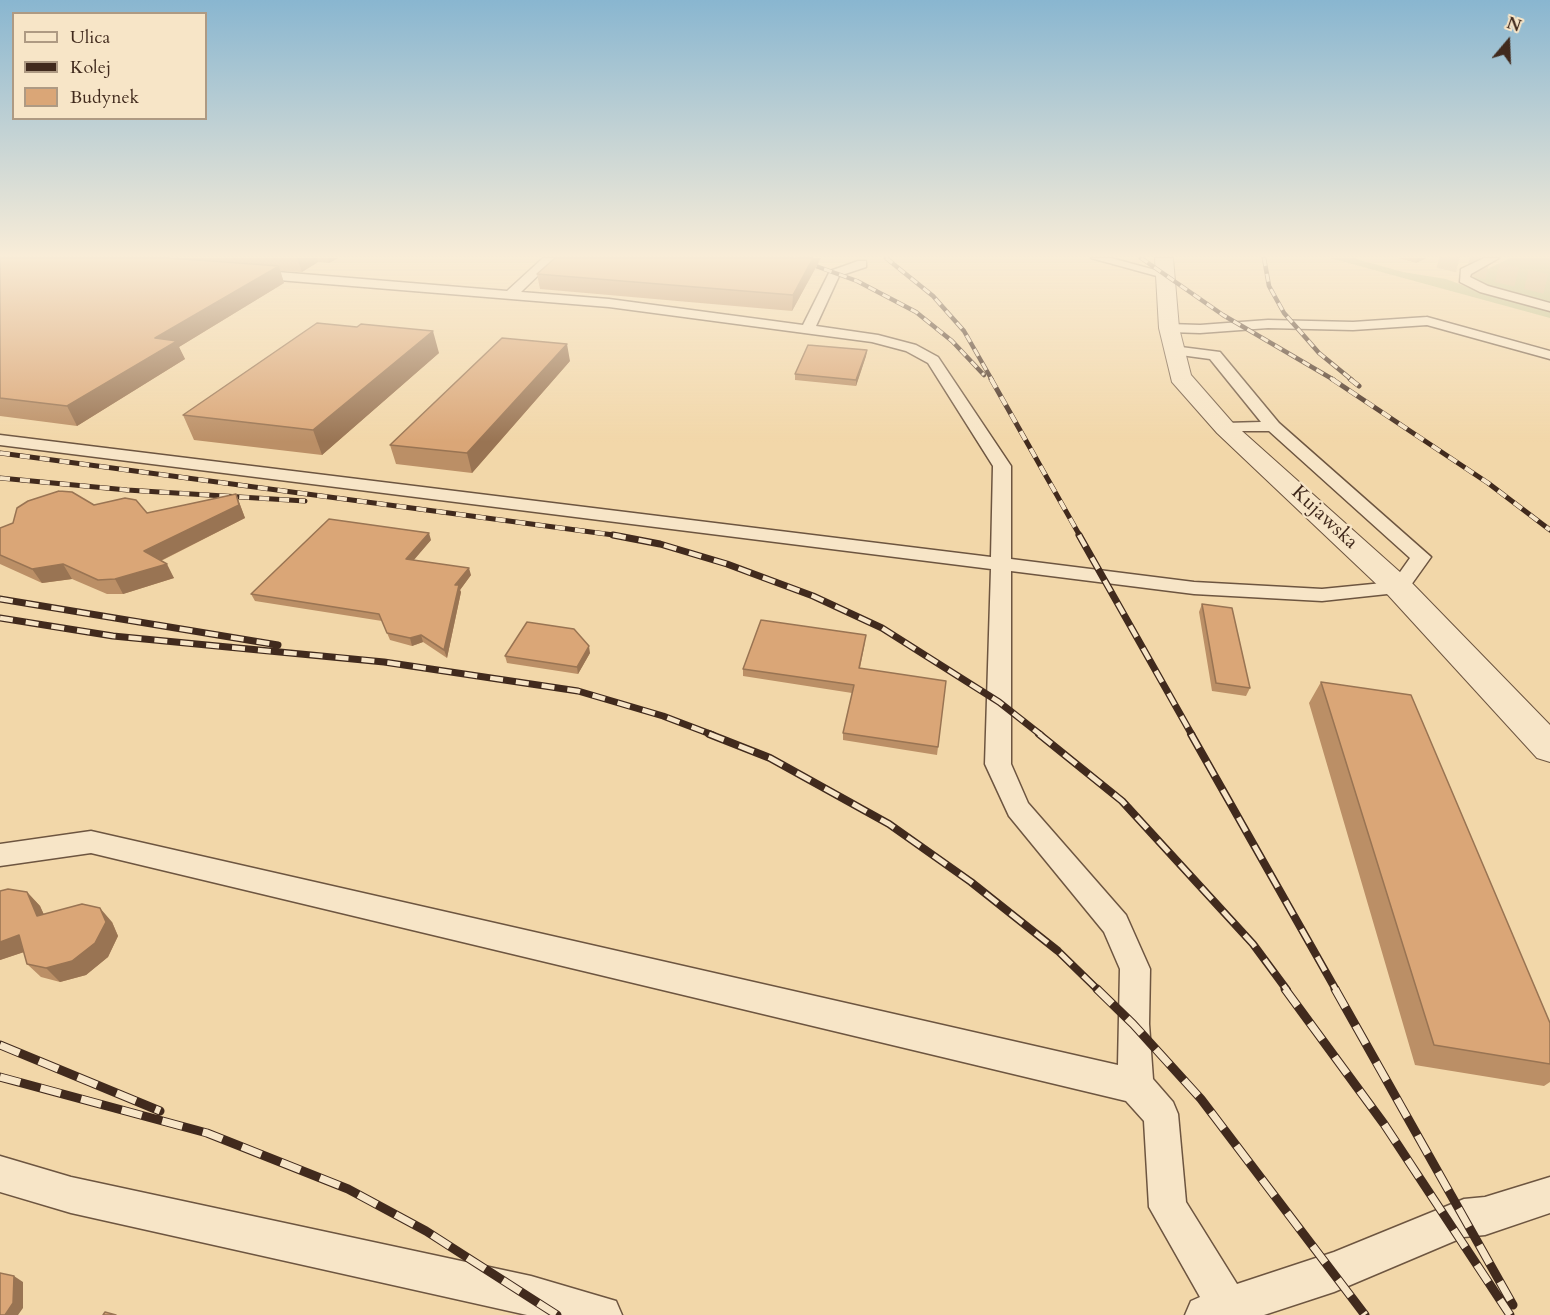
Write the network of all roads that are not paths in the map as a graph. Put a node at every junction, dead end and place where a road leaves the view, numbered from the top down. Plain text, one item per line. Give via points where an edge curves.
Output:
1 (734, 319) edge
2 (813, 319) edge
3 (1169, 319) edge
4 (808, 329) junction
5 (1171, 339) junction
6 (1550, 355) edge
7 (1274, 426) junction
8 (1225, 428) junction
9 (0, 440) edge
10 (1002, 562) junction
11 (1400, 588) junction
12 (1550, 748) edge
13 (0, 855) edge
14 (1136, 1086) junction
15 (0, 1174) edge
16 (1550, 1195) edge
17 (1216, 1311) edge
18 (602, 1315) edge

1 - 4 lane
2 - 4 lane
3 - 5 street, Kujawska
4 - 10 lane via 873,338 911,348 933,360 1002,466
5 - 6 lane via 1200,329 1268,324 1353,326 1427,321
5 - 7 lane via 1215,355
5 - 8 street, Kujawska via 1180,377
7 - 8 lane
7 - 11 lane via 1421,557
8 - 11 street, Kujawska
9 - 10 lane
10 - 11 lane via 1194,588 1322,595
10 - 14 lane via 998,764 1018,809 1116,924 1135,969
11 - 12 street, Kujawska
13 - 14 lane via 91,842
14 - 17 lane via 1161,1114 1168,1207
15 - 18 lane via 71,1195
16 - 17 lane via 1485,1216 1464,1218 1334,1272

